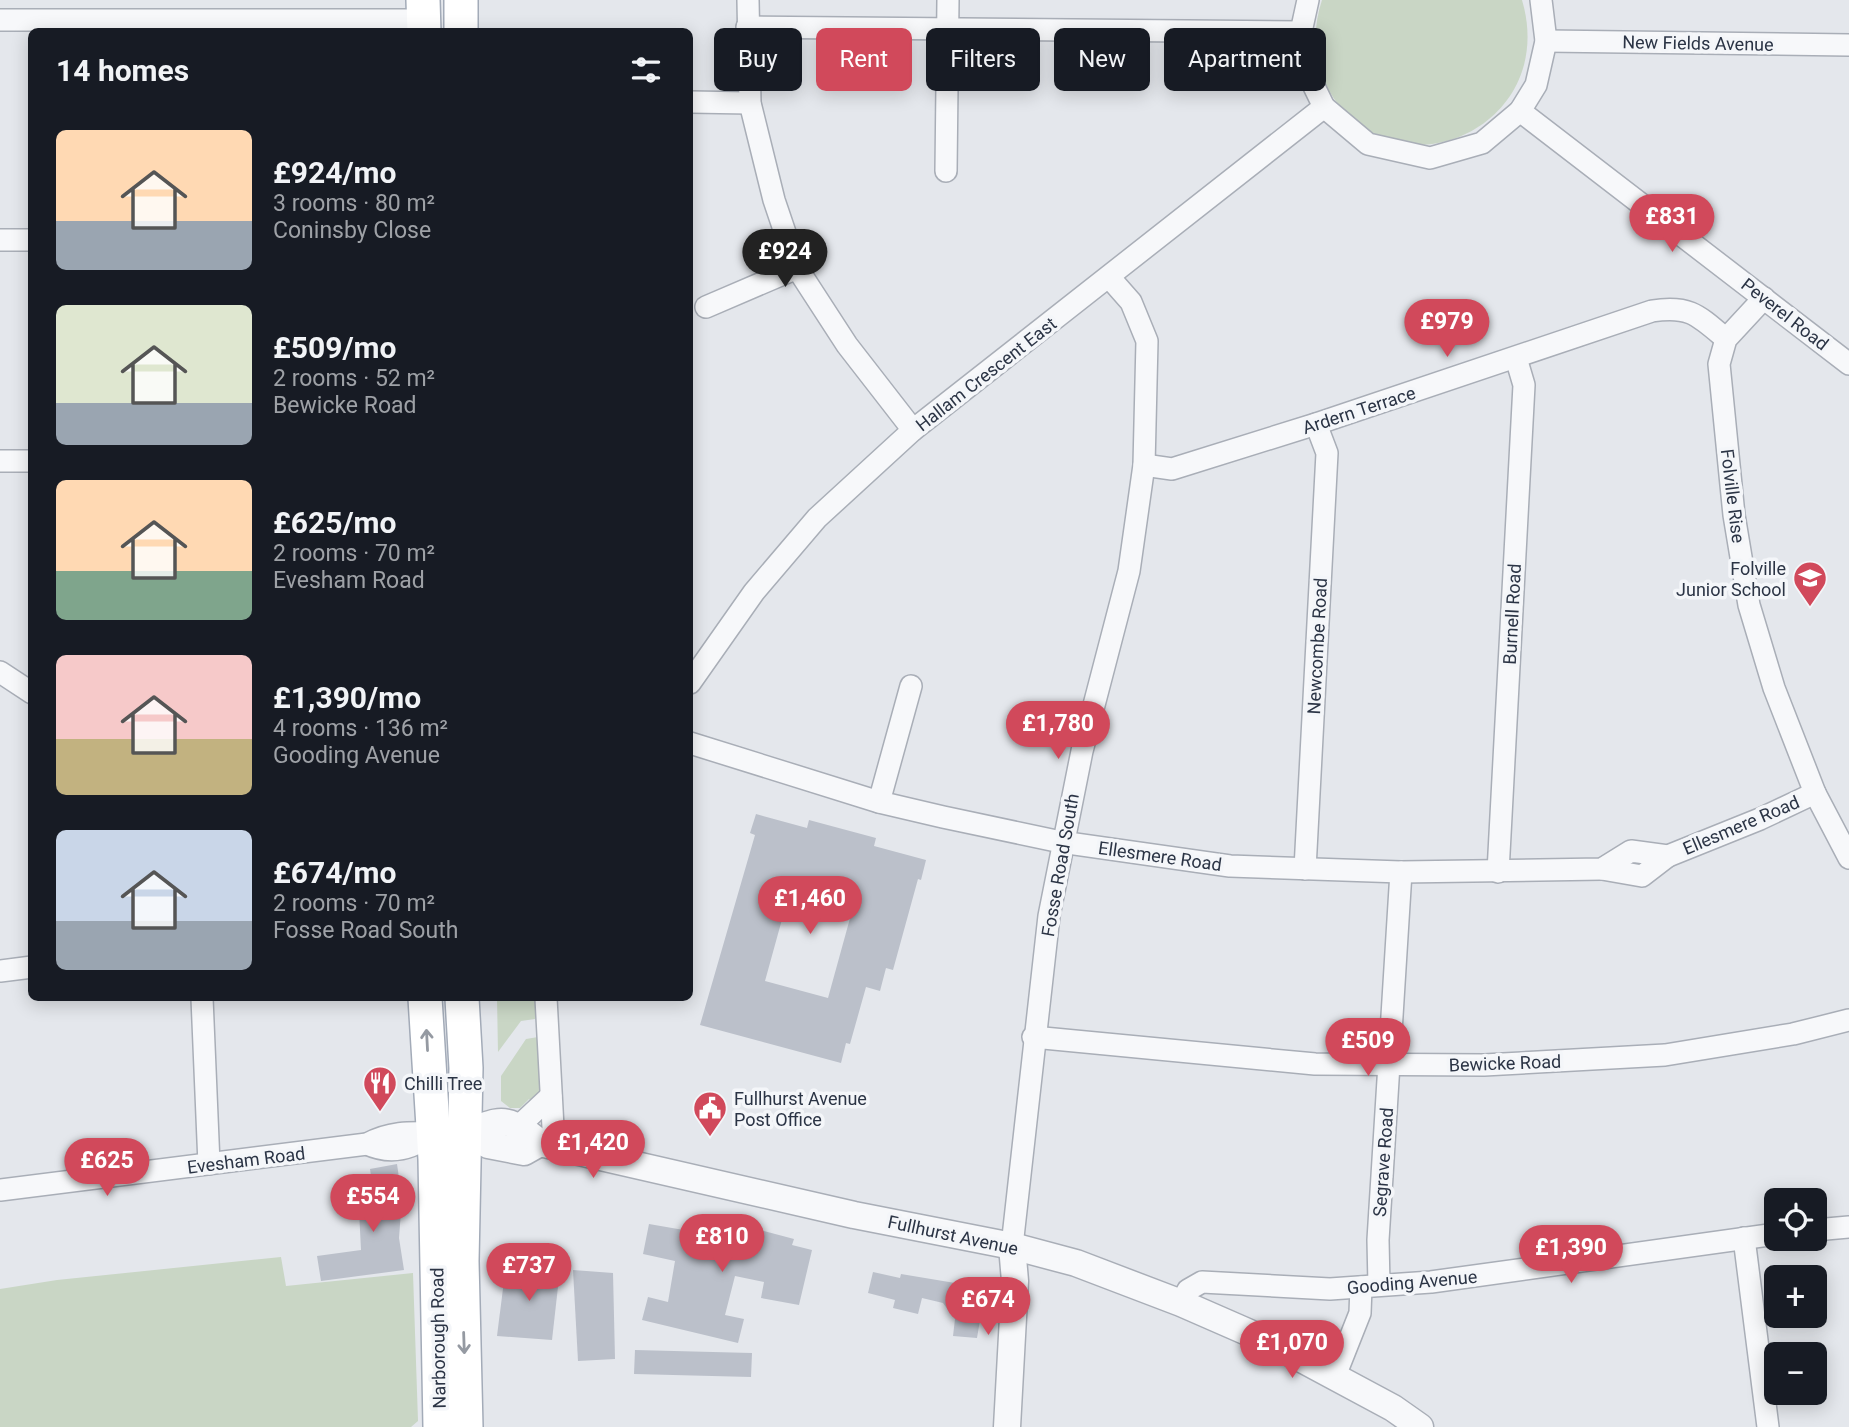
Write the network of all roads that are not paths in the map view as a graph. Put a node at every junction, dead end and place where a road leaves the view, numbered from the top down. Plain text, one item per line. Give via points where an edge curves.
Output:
1 (461, 0) edge
2 (748, 0) edge
3 (948, 0) edge
4 (1307, 0) edge
5 (1541, 0) edge
6 (185, 16) edge
7 (423, 17) edge
8 (0, 20) edge
9 (747, 27) junction
10 (461, 28) edge
11 (947, 28) edge
12 (1302, 28) edge
13 (926, 31) edge
14 (1040, 31) edge
15 (1164, 32) edge
16 (1546, 41) junction
17 (1849, 45) edge
18 (947, 91) edge
19 (1316, 91) edge
20 (693, 102) edge
21 (750, 103) junction
22 (1324, 107) junction
23 (1520, 111) junction
24 (946, 171) dead end
25 (0, 240) edge
26 (28, 240) edge
27 (797, 268) junction
28 (1109, 277) junction
29 (1764, 298) junction
30 (706, 307) dead end
31 (1726, 339) junction
32 (1516, 358) junction
33 (1849, 365) edge
34 (1316, 425) junction
35 (913, 430) junction
36 (0, 461) edge
37 (28, 461) edge
38 (1144, 465) junction
39 (0, 672) edge
40 (693, 679) edge
41 (911, 685) dead end
42 (28, 690) edge
43 (693, 744) edge
44 (1815, 793) junction
45 (879, 802) junction
46 (1061, 842) junction
47 (1849, 858) edge
48 (1305, 869) junction
49 (1401, 872) junction
50 (1498, 872) junction
51 (28, 968) edge
52 (0, 971) edge
53 (202, 1001) edge
54 (426, 1001) edge
55 (463, 1001) edge
56 (546, 1001) edge
57 (1849, 1020) edge
58 (1033, 1037) junction
59 (1390, 1064) junction
60 (551, 1096) junction
61 (520, 1125) junction
62 (449, 1133) junction
63 (547, 1145) junction
64 (209, 1164) junction
65 (0, 1190) edge
66 (1849, 1227) edge
67 (1827, 1229) edge
68 (1764, 1236) edge
69 (1744, 1238) junction
70 (1012, 1245) junction
71 (1370, 1286) junction
72 (1181, 1303) junction
73 (1335, 1376) junction
74 (440, 1427) edge
75 (466, 1427) edge
76 (1007, 1427) edge
77 (1420, 1427) edge
78 (1768, 1427) edge

1 - 10 main road
2 - 9 street
3 - 11 street
4 - 12 street
5 - 16 street
6 - 7 street
6 - 8 street
9 - 13 street
9 - 21 street
14 - 15 street
16 - 17 street, New Fields Avenue
16 - 23 street via 1536,85
18 - 24 street
19 - 22 street
20 - 21 street
21 - 27 street
22 - 23 street via 1368,144 1430,158 1482,143
22 - 28 street, Hallam Crescent East
23 - 29 street, Peverel Road
25 - 26 street
27 - 30 street
27 - 35 street via 847,345
28 - 35 street, Hallam Crescent East
28 - 38 street, Fosse Road South via 1131,302 1147,341
29 - 31 street
29 - 33 street, Peverel Road
31 - 32 street, Ardern Terrace via 1698,315 1678,307 1652,311
31 - 44 street, Folville Rise via 1719,363 1726,447 1749,605 1774,688
32 - 34 street, Ardern Terrace
32 - 50 street, Burnell Road via 1524,385
34 - 38 street, Ardern Terrace via 1172,469
34 - 48 street, Newcombe Road via 1327,453
35 - 40 street, Hallam Crescent East via 817,518 754,592
36 - 37 street
38 - 46 street, Fosse Road South via 1129,571
39 - 42 street
41 - 45 street
43 - 45 street, Ellesmere Road
44 - 47 street, Folville Rise
44 - 50 street, Ellesmere Road via 1668,856 1642,876 1602,869
45 - 46 street, Ellesmere Road
46 - 48 street, Ellesmere Road via 1230,866
46 - 58 street, Fosse Road South
48 - 49 street, Ellesmere Road
49 - 50 street, Ellesmere Road
49 - 59 street, Segrave Road
51 - 52 street
53 - 64 street
62 -> 54 main road, Narborough Road
55 - 62 main road, Narborough Road
56 - 60 street
57 - 59 street, Bewicke Road via 1665,1055 1485,1065
58 - 59 street, Bewicke Road via 1315,1064
58 - 70 street, Fosse Road South
59 - 71 street, Segrave Road via 1378,1240
60 - 61 street
60 - 63 street
61 - 62 street via 496,1120
61 - 63 street, Fullhurst Avenue
62 - 63 street, Fullhurst Avenue via 524,1152
62 - 64 street, Evesham Road via 387,1135 367,1144
62 - 74 main road, Narborough Road
62 -> 75 main road, Narborough Road via 462,1261
63 - 70 street, Fullhurst Avenue via 854,1215
64 - 65 street, Evesham Road
66 - 67 street
68 - 69 street, Gooding Avenue
69 - 71 street, Gooding Avenue via 1516,1272
69 - 78 street
70 - 72 street, Fullhurst Avenue
70 - 76 street, Fosse Road South
71 - 72 street, Gooding Avenue via 1330,1289 1202,1282 1188,1290
71 - 73 street, Segrave Road
72 - 73 street, Fullhurst Avenue
73 - 77 street, Fullhurst Avenue

